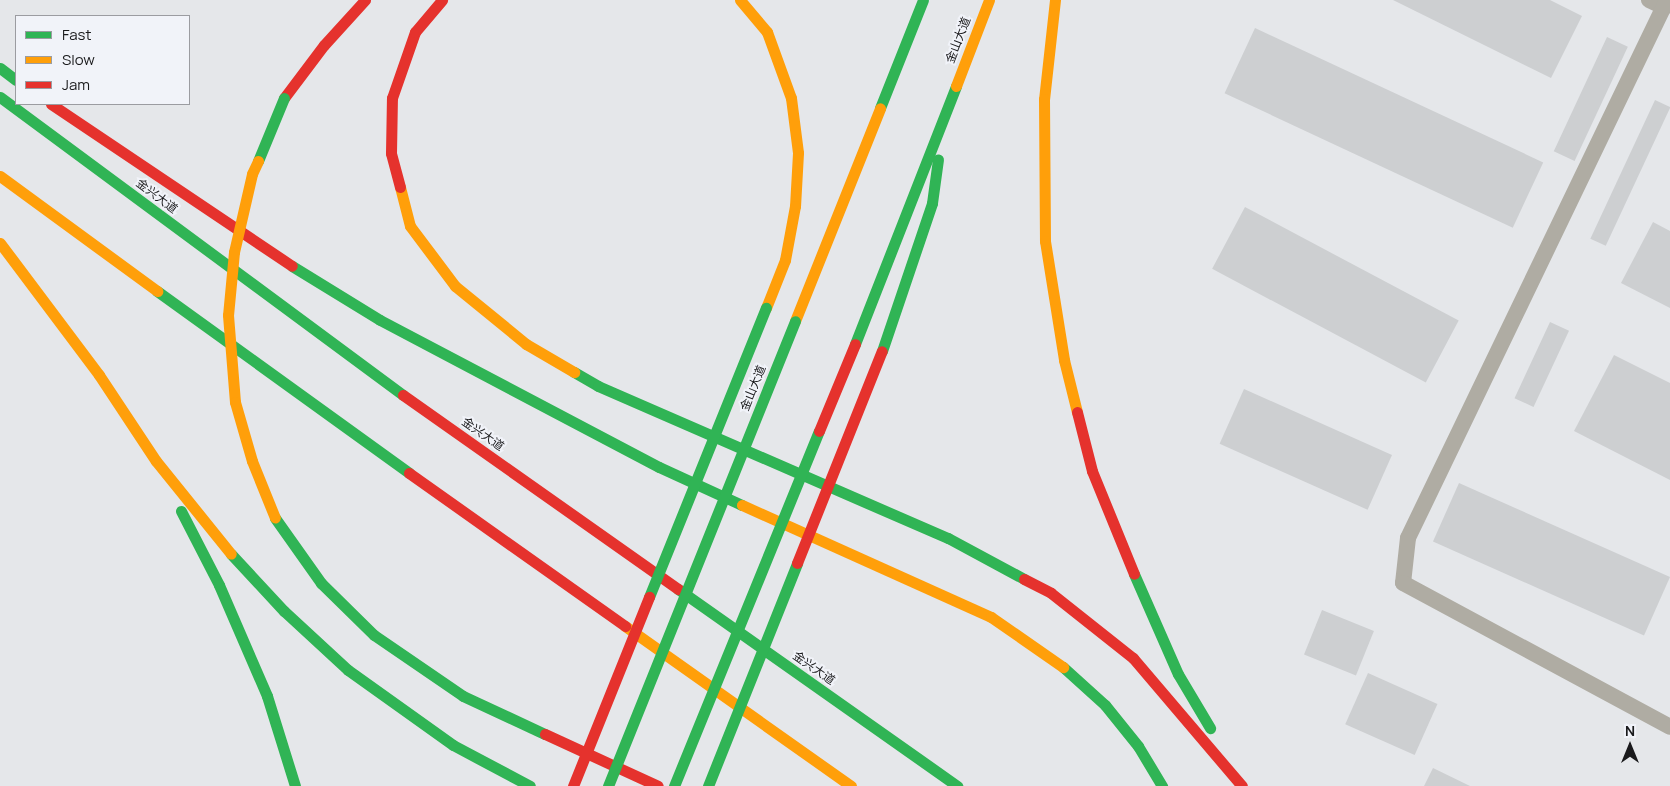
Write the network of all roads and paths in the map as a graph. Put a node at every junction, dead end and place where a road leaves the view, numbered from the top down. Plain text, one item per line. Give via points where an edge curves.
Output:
1 (365, 0) edge
2 (442, 0) edge
3 (740, 0) edge
4 (923, 0) edge
5 (988, 0) edge
6 (1055, 0) edge
7 (1649, 0) edge
8 (1666, 4) edge
9 (0, 68) edge
10 (15, 79) edge
11 (0, 97) edge
12 (52, 105) edge
13 (943, 116) junction
14 (0, 176) edge
15 (0, 243) edge
16 (156, 461) junction
17 (1670, 727) edge
18 (295, 786) edge
19 (530, 786) edge
20 (573, 786) edge
21 (608, 786) edge
22 (658, 786) edge
23 (674, 786) edge
24 (708, 786) edge
25 (851, 786) edge
26 (957, 786) edge
27 (1162, 786) edge
28 (1242, 786) edge

1 - 22 highway, bridge via 324,45 284,98 252,174 234,252 228,315 235,402 252,461 275,518 321,583 374,636 462,696
2 - 28 highway via 415,32 392,98 391,153 410,226 455,286 526,344 598,386 948,538 1051,593 1133,658
3 - 20 highway, bridge via 767,32 791,98 798,153 795,206 785,260
4 - 21 highway, 金山大道, bridge
5 - 13 highway, 金山大道
6 - 28 highway via 1044,99 1046,241 1064,360 1092,471 1132,569 1178,674
7 - 8 lane
8 - 17 lane via 1408,538 1403,583
9 - 10 highway
11 - 26 highway, 金兴大道 via 370,371
12 - 27 highway via 284,261 380,320 658,467 991,617 1056,660 1105,705 1138,746
13 - 23 highway, 金山大道, bridge via 855,344
13 - 24 highway, bridge via 932,202 882,352
14 - 25 highway via 306,400
15 - 16 highway via 99,375
16 - 18 highway via 219,585 259,679
16 - 19 highway via 228,551 284,611 348,670 453,745

